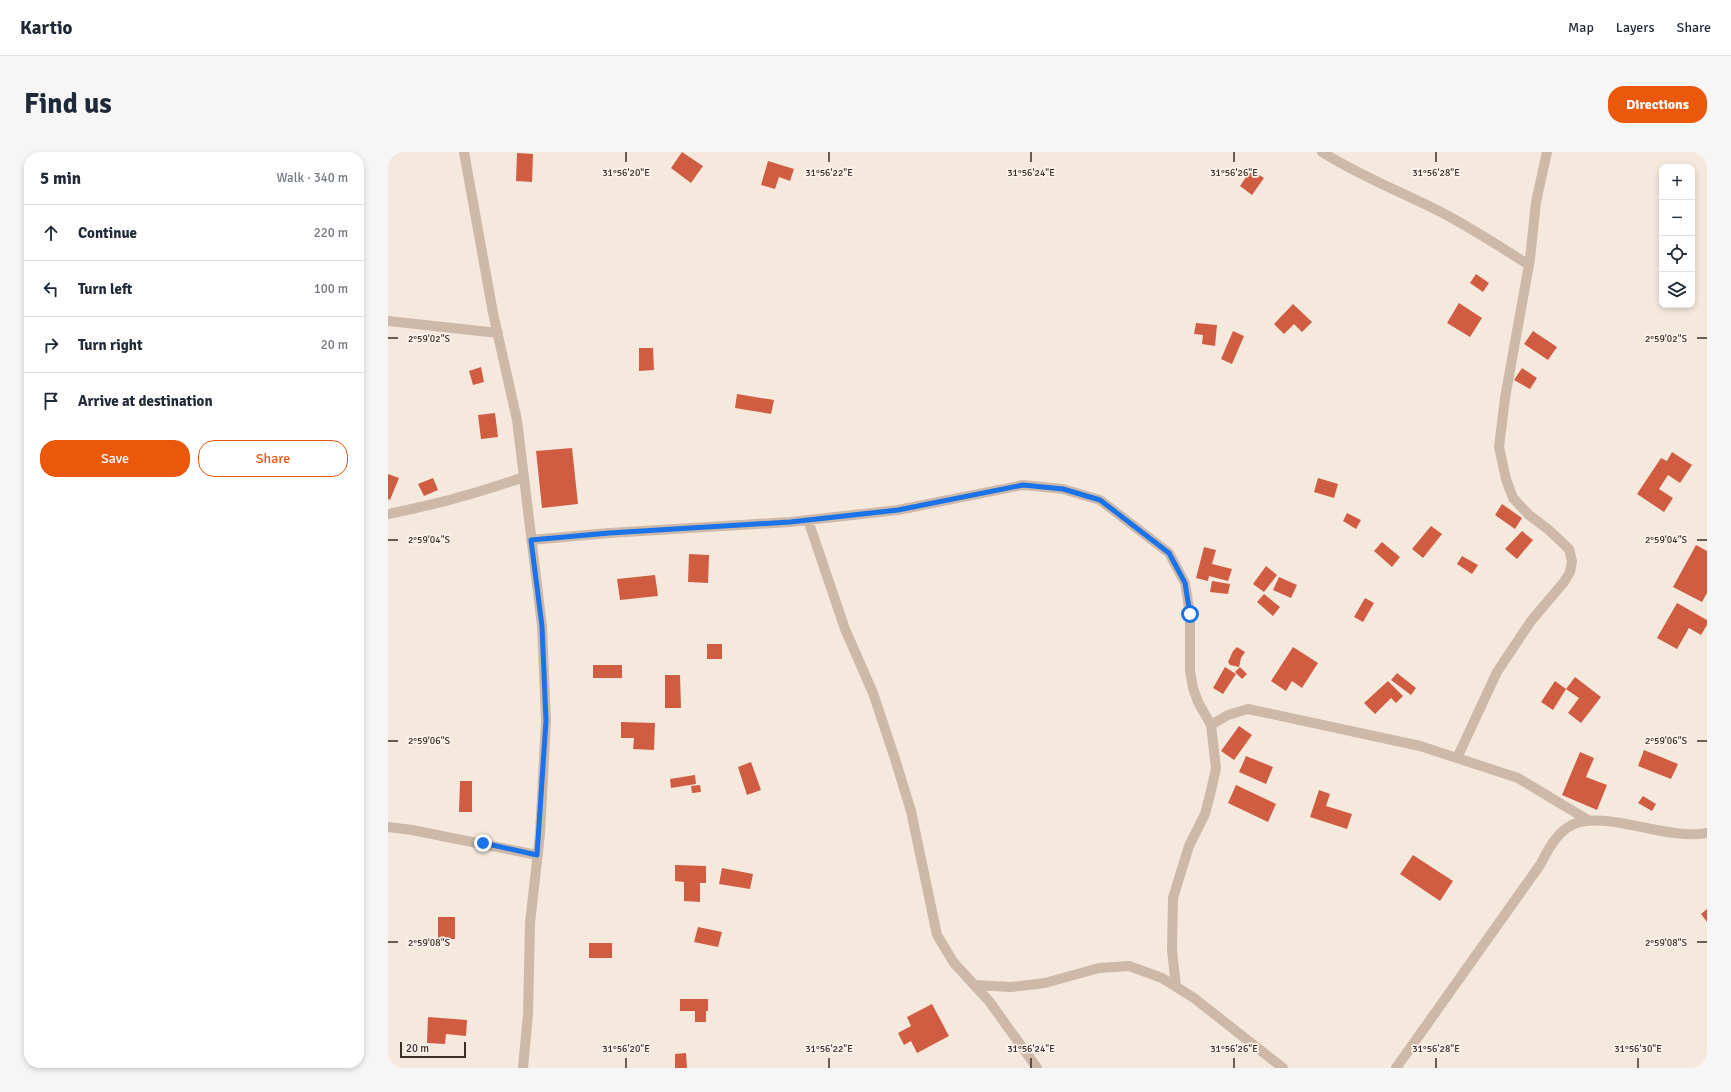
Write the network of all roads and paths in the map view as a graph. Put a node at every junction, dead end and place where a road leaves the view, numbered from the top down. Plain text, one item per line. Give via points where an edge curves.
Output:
1 (464, 152) edge
2 (1322, 152) edge
3 (1547, 152) edge
4 (1529, 265) junction
5 (388, 321) edge
6 (498, 333) junction
7 (524, 477) junction
8 (388, 514) edge
9 (808, 520) junction
10 (531, 540) junction
11 (1211, 725) junction
12 (1457, 758) junction
13 (1588, 820) junction
14 (388, 827) edge
15 (1707, 833) edge
16 (537, 855) junction
17 (974, 985) junction
18 (1176, 987) junction
19 (523, 1068) edge
20 (1037, 1068) edge
21 (1283, 1068) edge
22 (1396, 1068) edge

1 - 6 street
2 - 4 street via 1350,170 1439,211
3 - 4 street via 1536,202
4 - 12 street via 1505,398 1499,447 1513,498 1569,549 1572,562 1564,582 1532,621 1497,672
5 - 6 street
6 - 7 street via 517,420
7 - 8 street via 479,493
7 - 10 street
9 - 10 street
9 - 11 street via 898,510 1023,485 1063,489 1100,500 1169,553 1185,583 1190,614 1190,671 1193,688
9 - 17 street via 845,629 873,693 895,759 911,811 936,936 954,963
10 - 16 street via 542,626 546,721
11 - 12 street via 1228,715 1248,709 1420,746
11 - 18 street via 1216,768 1205,814 1189,846 1173,898 1172,950
12 - 13 street via 1518,778
13 - 15 street via 1659,832 1698,835
13 - 22 street via 1571,825 1554,840 1540,865
14 - 16 street
16 - 19 street via 530,923 528,1014
17 - 18 street via 1018,986 1045,983 1099,968 1128,966 1162,978
17 - 20 street via 989,1001
18 - 21 street via 1194,998

